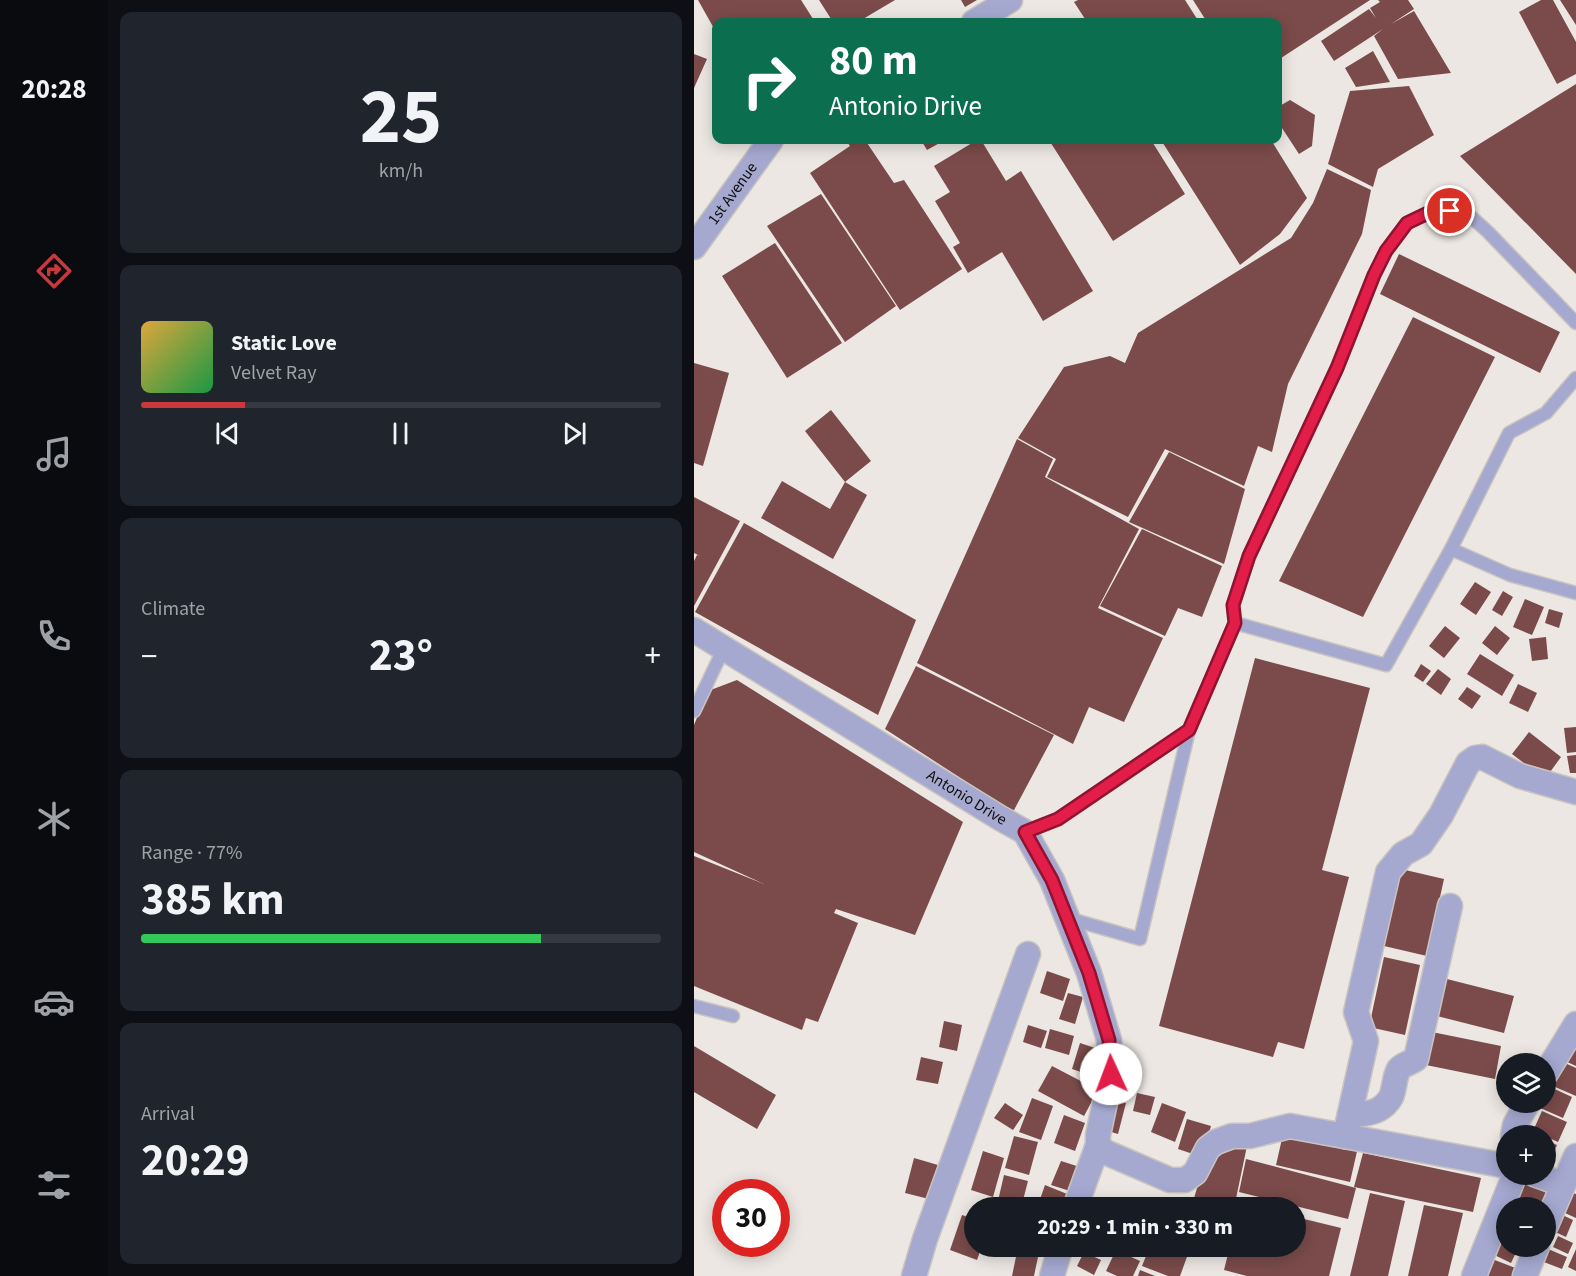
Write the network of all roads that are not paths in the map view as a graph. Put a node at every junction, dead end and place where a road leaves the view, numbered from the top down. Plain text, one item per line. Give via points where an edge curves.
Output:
1 (1010, 0) edge
2 (981, 18) edge
3 (768, 144) edge
4 (694, 247) edge
5 (1576, 323) edge
6 (1576, 378) edge
7 (1451, 549) junction
8 (1576, 593) edge
9 (1235, 623) junction
10 (694, 630) edge
11 (724, 648) junction
12 (694, 711) edge
13 (1189, 730) junction
14 (1576, 792) edge
15 (1025, 832) junction
16 (1450, 906) dead end
17 (1065, 918) junction
18 (1028, 954) dead end
19 (694, 1006) edge
20 (733, 1016) dead end
21 (1576, 1024) edge
22 (1556, 1057) edge
23 (1347, 1125) junction
24 (1098, 1145) junction
25 (1576, 1156) edge
26 (1496, 1163) edge
27 (1556, 1182) edge
28 (1562, 1184) junction
29 (1511, 1185) edge
30 (1079, 1197) edge
31 (1556, 1199) edge
32 (1058, 1257) edge
33 (1533, 1257) edge
34 (914, 1276) edge
35 (1052, 1276) edge
36 (1474, 1276) edge
37 (1525, 1276) edge

1 - 2 street
3 - 4 street, 1st Avenue
5 - 9 lane via 1467,213 1430,212 1407,223 1374,275 1337,368 1249,556 1233,605
6 - 7 lane via 1546,413 1509,433
7 - 8 lane via 1510,575
7 - 9 lane via 1386,665
9 - 13 lane
10 - 11 street, Antonio Drive
11 - 12 lane
11 - 15 street, Antonio Drive
13 - 15 lane, Antonio Drive via 1058,819
13 - 17 lane via 1140,939
14 - 23 street via 1520,776 1482,757 1475,758 1468,763 1421,844 1403,854 1388,872 1356,1012 1366,1041
15 - 17 street via 1052,880
16 - 23 street via 1416,1059 1399,1070 1391,1097 1379,1110
17 - 24 street via 1089,973 1109,1040 1111,1074
18 - 34 street
19 - 20 lane
21 - 22 street
23 - 24 street via 1290,1126 1250,1136 1232,1136 1208,1148 1195,1173 1185,1180 1170,1180 1105,1152
23 - 26 street
24 - 30 street
25 - 28 street
27 - 28 street
28 - 31 street
29 - 36 street
32 - 35 street
33 - 37 street

